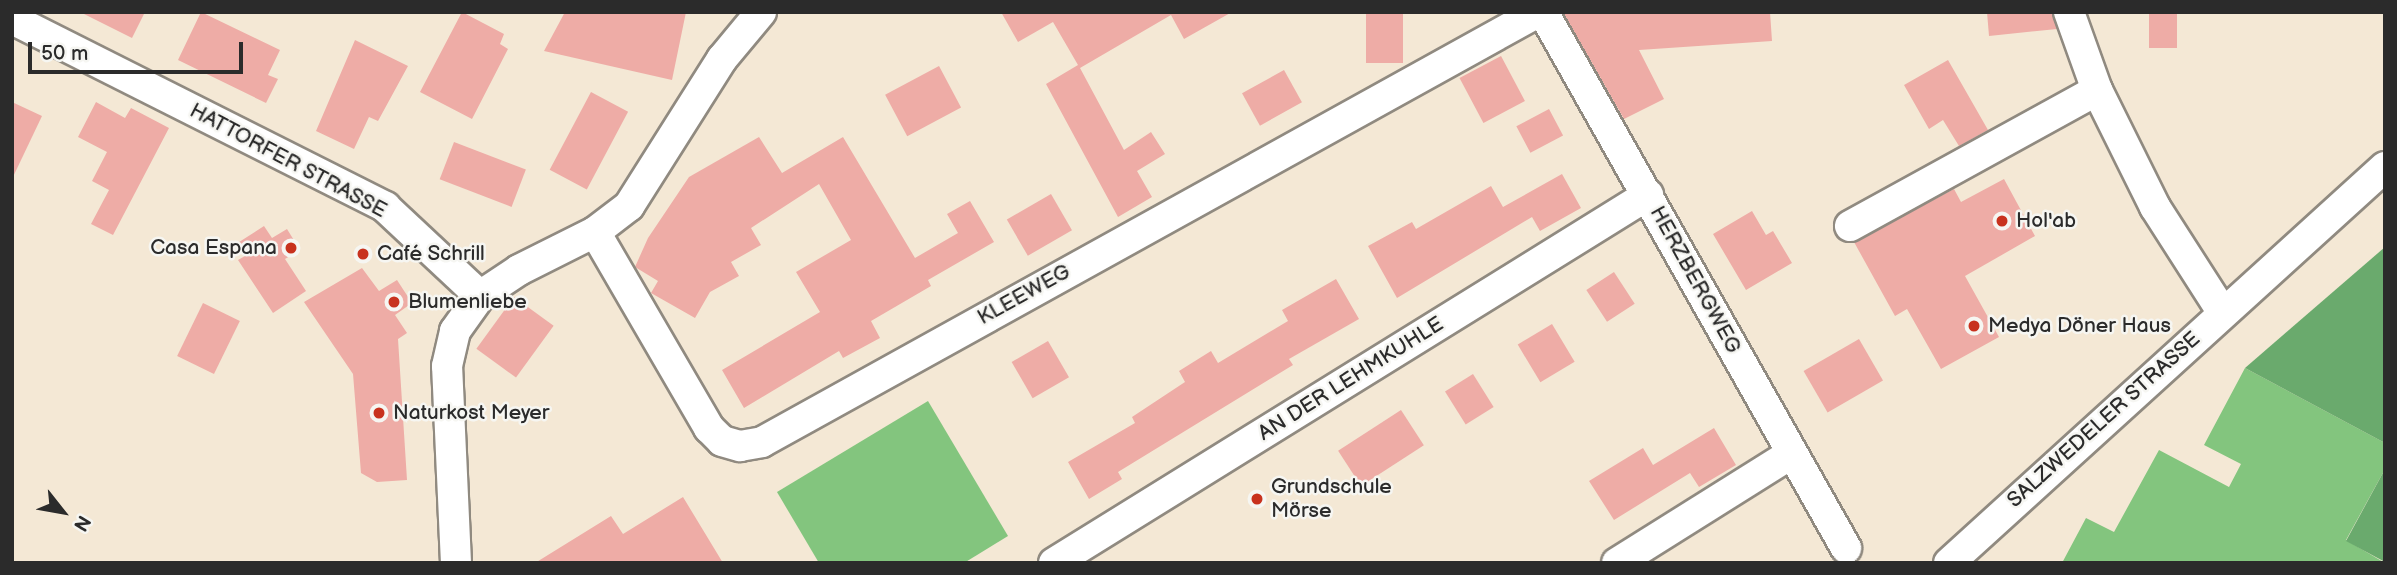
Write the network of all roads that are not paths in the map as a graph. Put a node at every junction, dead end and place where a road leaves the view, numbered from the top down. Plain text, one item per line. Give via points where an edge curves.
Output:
1 (761, 12) edge
2 (1540, 12) edge
3 (2069, 12) edge
4 (12, 19) edge
5 (2097, 90) junction
6 (2385, 167) edge
7 (1648, 195) junction
8 (1850, 226) dead end
9 (595, 232) junction
10 (480, 296) junction
11 (2223, 313) junction
12 (1791, 454) junction
13 (1846, 548) dead end
14 (456, 563) edge
15 (1054, 563) edge
16 (1617, 563) edge
17 (1949, 563) edge

1 - 9 street via 722,59 629,206
2 - 7 street, HERZBERGWEG
2 - 9 street, KLEEWEG via 762,442 731,443 709,429
3 - 5 street
4 - 10 street, HATTORFER STRASSE via 385,207
5 - 8 street
5 - 11 street via 2155,207
6 - 11 street, SALZWEDELER STRASSE
7 - 12 street, HERZBERGWEG
7 - 15 street, AN DER LEHMKUHLE
9 - 10 street via 519,270
10 - 14 street via 455,331 447,366
11 - 17 street, SALZWEDELER STRASSE
12 - 13 street, HERZBERGWEG
12 - 16 street

